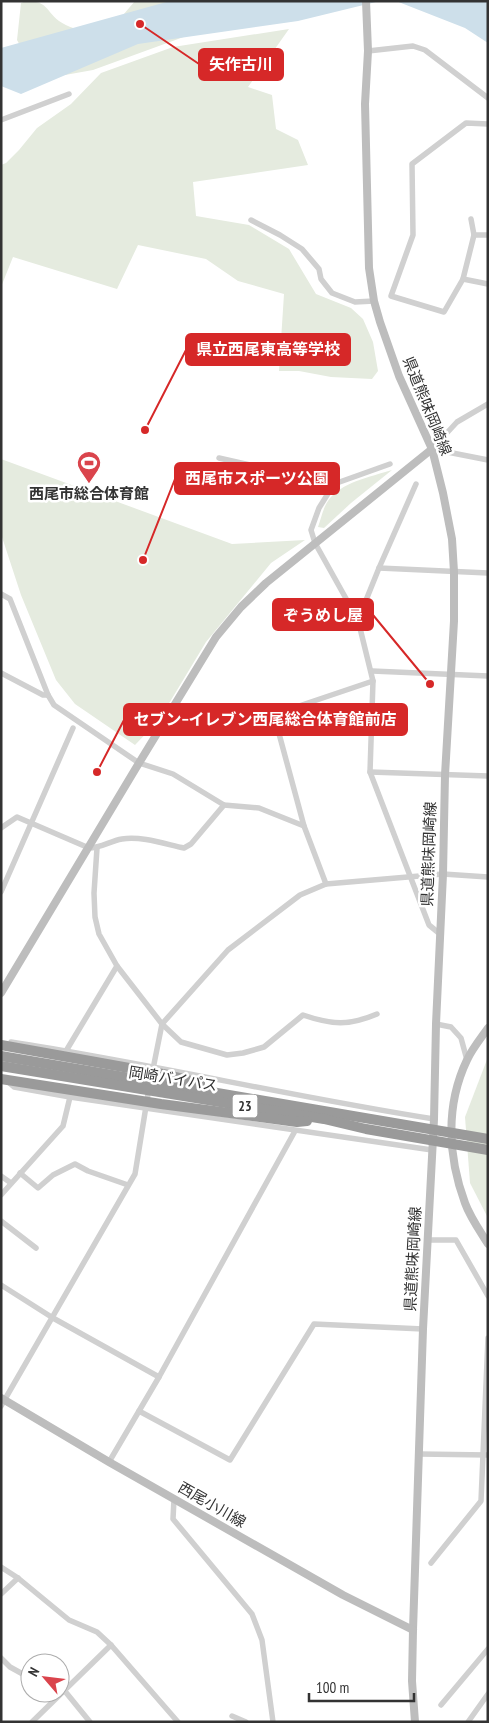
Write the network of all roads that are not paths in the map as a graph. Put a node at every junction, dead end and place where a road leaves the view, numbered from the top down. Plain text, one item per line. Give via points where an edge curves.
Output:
1 (366, 1) edge
2 (368, 51) junction
3 (69, 94) dead end
4 (488, 98) edge
5 (1, 120) edge
6 (488, 124) edge
7 (471, 219) dead end
8 (251, 220) dead end
9 (474, 235) junction
10 (488, 235) edge
11 (463, 279) junction
12 (488, 284) edge
13 (374, 301) junction
14 (488, 404) edge
15 (432, 449) junction
16 (219, 458) dead end
17 (488, 460) edge
18 (390, 464) dead end
19 (334, 484) junction
20 (416, 484) dead end
21 (315, 543) junction
22 (378, 568) junction
23 (454, 572) junction
24 (488, 573) edge
25 (1, 594) edge
26 (358, 620) junction
27 (372, 672) junction
28 (1, 674) edge
29 (451, 674) junction
30 (488, 676) edge
31 (373, 681) junction
32 (48, 695) junction
33 (73, 728) dead end
34 (139, 763) junction
35 (370, 772) junction
36 (445, 775) junction
37 (488, 776) edge
38 (224, 804) junction
39 (31, 823) junction
40 (304, 826) junction
41 (1, 828) edge
42 (89, 848) junction
43 (97, 848) junction
44 (443, 874) junction
45 (411, 876) junction
46 (488, 876) edge
47 (326, 884) junction
48 (1, 892) edge
49 (440, 934) junction
50 (117, 966) junction
51 (1, 993) edge
52 (377, 1014) dead end
53 (162, 1024) junction
54 (436, 1024) junction
55 (488, 1028) edge
56 (1, 1044) edge
57 (66, 1051) junction
58 (1, 1056) edge
59 (467, 1060) junction
60 (1, 1066) edge
61 (153, 1066) junction
62 (7, 1080) edge
63 (70, 1097) junction
64 (298, 1106) junction
65 (146, 1109) junction
66 (324, 1119) junction
67 (434, 1119) junction
68 (295, 1131) junction
69 (488, 1139) edge
70 (432, 1150) junction
71 (488, 1150) edge
72 (20, 1173) junction
73 (1, 1176) edge
74 (11, 1183) junction
75 (128, 1186) junction
76 (1, 1195) edge
77 (1, 1222) edge
78 (427, 1240) junction
79 (488, 1244) edge
80 (36, 1248) dead end
81 (1, 1285) edge
82 (488, 1296) edge
83 (53, 1318) junction
84 (423, 1330) junction
85 (488, 1338) edge
86 (159, 1378) junction
87 (3, 1401) edge
88 (139, 1411) junction
89 (419, 1454) junction
90 (485, 1455) edge
91 (109, 1462) junction
92 (174, 1499) junction
93 (431, 1563) dead end
94 (1, 1566) edge
95 (18, 1578) junction
96 (1, 1594) edge
97 (413, 1630) junction
98 (111, 1646) junction
99 (488, 1649) edge
100 (1, 1658) edge
101 (20, 1672) edge
102 (70, 1683) edge
103 (488, 1694) edge
104 (70, 1699) edge
105 (50, 1703) edge
106 (441, 1706) dead end
107 (232, 1716) dead end
108 (32, 1722) edge
109 (90, 1722) edge
110 (178, 1722) edge
111 (246, 1722) edge
112 (273, 1722) edge
113 (415, 1722) edge
114 (468, 1722) edge

1 - 2 main road, 県道熊味岡崎線
2 - 4 street via 414,46 425,50
2 - 13 main road, 県道熊味岡崎線 via 365,123
3 - 5 street
6 - 11 street via 466,123 412,164 413,235 391,296 444,312
7 - 9 street
8 - 13 street via 302,249 332,293 355,302
9 - 10 street
9 - 11 street
11 - 12 street
13 - 15 main road, 県道熊味岡崎線 via 400,376
14 - 15 street via 457,422
15 - 17 street
15 - 21 main road
15 - 23 main road, 県道熊味岡崎線 via 452,539
16 - 19 street
18 - 19 street
19 - 21 street via 319,508 311,530
20 - 22 street
21 - 26 street
21 - 34 main road via 266,583 216,637
22 - 23 street
22 - 26 street
23 - 24 street
23 - 29 main road, 県道熊味岡崎線
25 - 32 street via 10,599
26 - 27 street
27 - 29 street
27 - 31 street
28 - 32 street via 43,696
29 - 30 street
29 - 36 main road, 県道熊味岡崎線
31 - 35 street
31 - 40 street via 296,707 278,730
32 - 34 street via 54,705
33 - 39 street
34 - 38 street via 173,774
34 - 42 main road
35 - 36 street
35 - 45 street
36 - 37 street
36 - 44 main road, 県道熊味岡崎線
38 - 40 street via 259,808
38 - 43 street via 184,848 138,839 123,839
39 - 41 street via 17,817
39 - 42 street
39 - 48 street
40 - 47 street
42 - 43 street
42 - 51 main road
43 - 50 street via 95,917 99,934
44 - 45 street
44 - 46 street
44 - 49 main road, 県道熊味岡崎線
45 - 47 street
45 - 49 street via 428,926
47 - 53 street via 300,895 228,950
49 - 54 main road, 県道熊味岡崎線
50 - 53 street
50 - 57 street
52 - 53 street via 346,1024 323,1022 303,1015 264,1047 227,1054 181,1042
53 - 61 street
54 - 59 street via 451,1027 460,1038
54 - 67 main road, 県道熊味岡崎線
55 - 59 main road
56 - 57 street via 10,1042
56 - 64 highway, 23 via 168,1075 230,1091 289,1101
57 - 61 street
58 - 64 highway, 岡崎バイパス / 23
59 - 79 main road via 456,1091 450,1142 466,1205
60 - 66 highway, 岡崎バイパス / 23
61 - 65 street
61 - 67 street
62 - 63 street via 14,1087
62 - 66 highway, 23 via 297,1122
63 - 65 street
63 - 72 street via 63,1126
64 - 69 highway, 岡崎バイパス / 23
65 - 68 street
65 - 75 street via 134,1174
66 - 71 highway, 岡崎バイパス / 23
67 - 70 main road, 県道熊味岡崎線
68 - 70 street
68 - 86 street
70 - 78 main road, 県道熊味岡崎線
72 - 74 street
72 - 75 street via 38,1188 53,1175 75,1164
73 - 74 street
74 - 76 street
75 - 83 street
77 - 80 street
78 - 82 street via 456,1240
78 - 84 main road, 県道熊味岡崎線
81 - 83 street
83 - 86 street
83 - 87 street
84 - 88 street via 314,1324 230,1460
84 - 89 main road, 県道熊味岡崎線
85 - 90 street
86 - 88 street
87 - 91 main road, 西尾小川線
88 - 91 street
89 - 90 street
89 - 97 main road, 県道熊味岡崎線
90 - 93 street via 481,1501
91 - 92 main road, 西尾小川線
92 - 97 main road, 西尾小川線 via 343,1595
92 - 112 street via 173,1518 252,1614 262,1640
94 - 95 street
95 - 96 street
95 - 98 street via 69,1620 97,1632
97 - 113 main road, 県道熊味岡崎線
98 - 102 street
98 - 110 street
99 - 106 street
100 - 101 street
103 - 114 street
104 - 109 street
105 - 108 street
107 - 111 street

